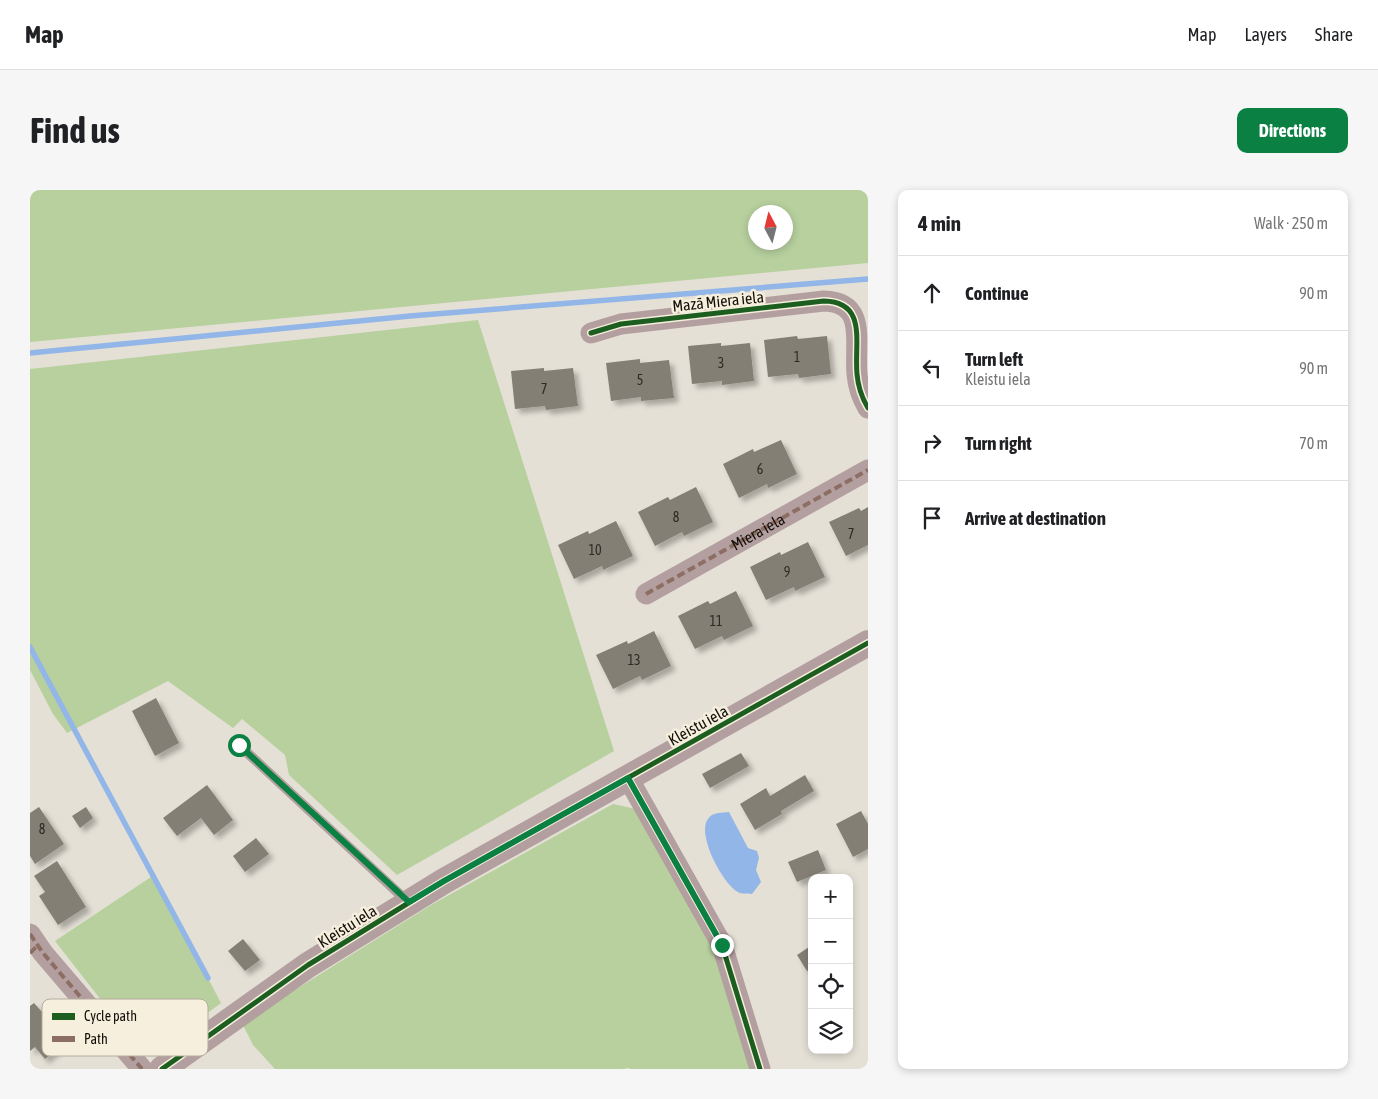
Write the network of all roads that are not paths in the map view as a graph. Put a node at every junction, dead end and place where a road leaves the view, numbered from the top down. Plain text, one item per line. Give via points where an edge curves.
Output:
1 (592, 332) dead end
2 (868, 408) edge
3 (868, 470) edge
4 (646, 594) dead end
5 (868, 643) edge
6 (239, 745) dead end
7 (628, 778) junction
8 (409, 902) junction
9 (33, 944) edge
10 (81, 999) edge
11 (208, 1036) edge
12 (131, 1056) edge
13 (180, 1056) edge
14 (142, 1069) edge
15 (162, 1069) edge
16 (760, 1069) edge

1 - 2 street, Mazā Miera iela via 621,324 836,302 848,307 855,319 857,374
3 - 4 street, Miera iela
5 - 7 street, Kleistu iela
6 - 8 lane
7 - 8 street, Kleistu iela
7 - 16 street via 722,945
8 - 11 street, Kleistu iela via 308,965
9 - 10 street
12 - 14 street
13 - 15 street, Kleistu iela

